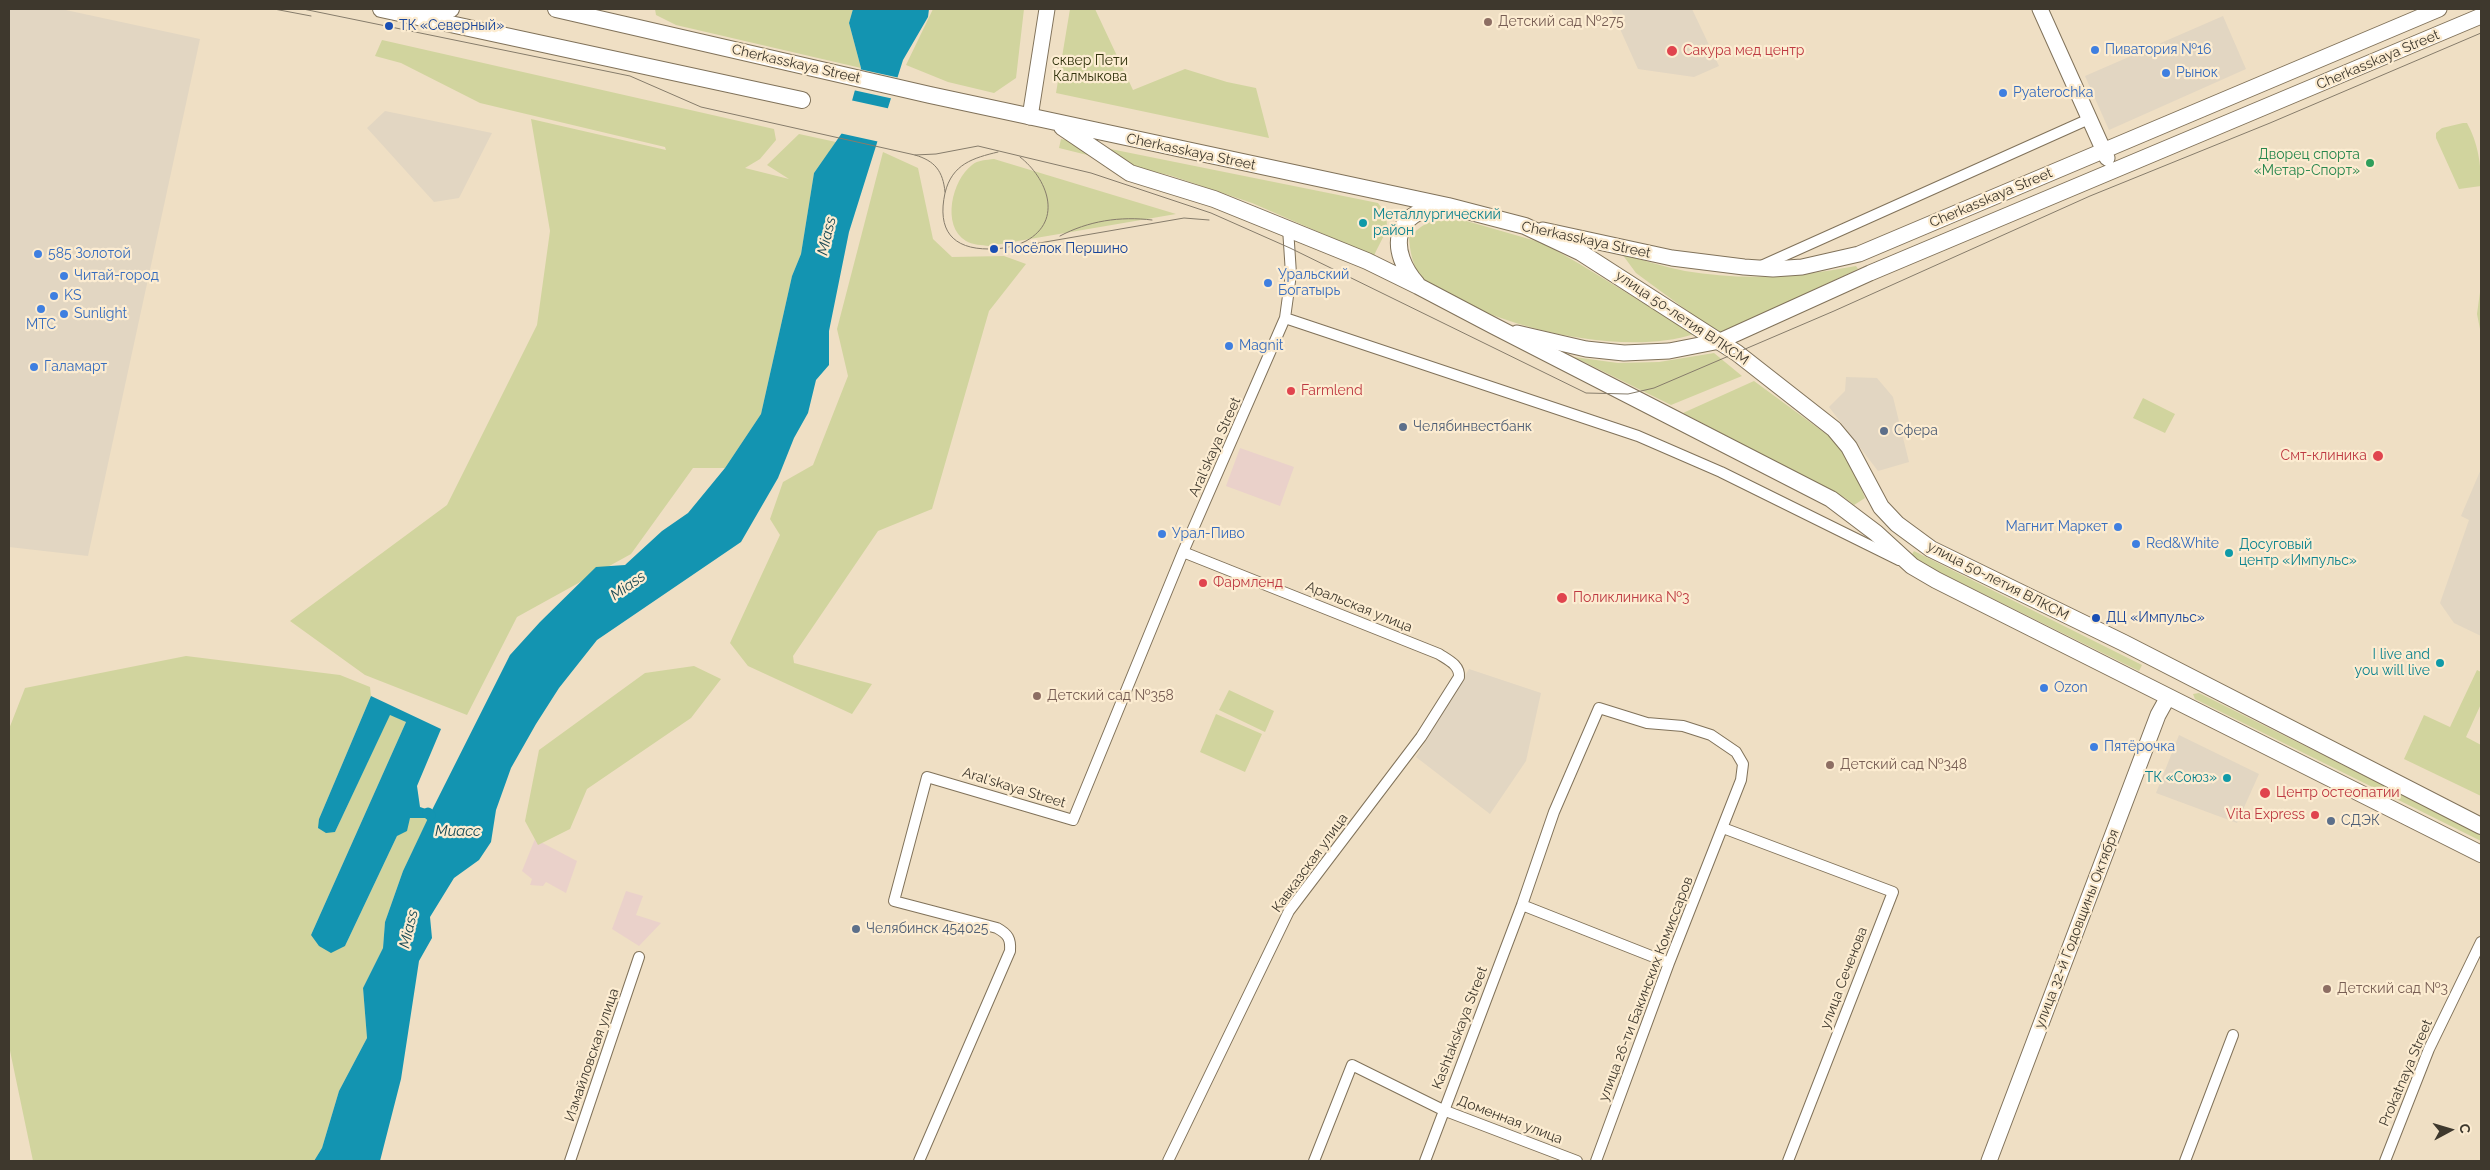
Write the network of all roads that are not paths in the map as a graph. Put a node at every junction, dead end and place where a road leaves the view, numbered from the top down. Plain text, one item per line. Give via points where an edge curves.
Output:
1 (381, 9) edge
2 (451, 9) edge
3 (556, 9) edge
4 (1047, 9) edge
5 (2040, 9) edge
6 (2439, 9) edge
7 (407, 15) junction
8 (2481, 16) edge
9 (802, 100) dead end
10 (1030, 117) junction
11 (2089, 119) junction
12 (1056, 122) junction
13 (2103, 150) junction
14 (2113, 171) junction
15 (1448, 206) junction
16 (1525, 226) junction
17 (1288, 228) junction
18 (1758, 268) junction
19 (1418, 286) junction
20 (1285, 318) junction
21 (1494, 326) junction
22 (1720, 341) junction
23 (1183, 552) junction
24 (1912, 566) junction
25 (2180, 673) junction
26 (1459, 677) joint
27 (2168, 697) junction
28 (1599, 708) joint
29 (2481, 826) edge
30 (1723, 828) junction
31 (2481, 854) edge
32 (1522, 905) junction
33 (2481, 942) edge
34 (639, 957) dead end
35 (1669, 963) junction
36 (2233, 1035) dead end
37 (1443, 1110) junction
38 (570, 1161) edge
39 (919, 1161) edge
40 (1168, 1161) edge
41 (1314, 1161) edge
42 (1425, 1161) edge
43 (1578, 1161) edge
44 (1596, 1161) edge
45 (1788, 1161) edge
46 (1988, 1161) edge
47 (2185, 1161) edge
48 (2385, 1161) edge

1 - 7 main road
2 - 7 main road
3 - 10 main road, Cherkasskaya Street
4 - 10 main road
5 - 11 main road
6 - 13 main road, Cherkasskaya Street
7 - 9 main road
8 - 14 main road, Cherkasskaya Street
10 - 12 main road, Cherkasskaya Street
11 - 13 main road
11 - 18 street
12 - 15 main road, Cherkasskaya Street
12 - 17 main road, Cherkasskaya Street via 1130,173 1214,199
13 - 14 main road
13 - 18 main road, Cherkasskaya Street via 1859,254 1802,267
14 - 22 main road, Cherkasskaya Street via 1870,273
15 - 16 main road, Cherkasskaya Street
15 - 19 main road via 1419,211 1408,217 1401,227 1400,255 1406,271
16 - 18 main road, Cherkasskaya Street via 1672,258
16 - 22 main road, улица 50-летия ВЛКСМ via 1580,252
17 - 19 main road, Cherkasskaya Street
17 - 20 street, Aral'skaya Street via 1291,274
19 - 21 main road, Cherkasskaya Street
20 - 23 street, Aral'skaya Street
20 - 24 street via 1638,436 1721,472
21 - 22 main road, Cherkasskaya Street via 1548,342 1624,353 1669,351
21 - 24 main road, улица 50-летия ВЛКСМ via 1831,498
22 - 25 main road, улица 50-летия ВЛКСМ via 1834,429 1849,446 1881,507 1897,524 1931,548
23 - 26 street, Аральская улица via 1439,654 1460,671
23 - 39 street, Aral'skaya Street via 1073,820 927,777 894,901 997,928 1011,942 1010,951
24 - 27 main road, улица 50-летия ВЛКСМ
25 - 27 main road
25 - 29 main road, улица 50-летия ВЛКСМ
26 - 40 street, Кавказская улица via 1421,737 1289,911
27 - 31 main road, улица 50-летия ВЛКСМ
27 - 46 main road, улица 32-й Годовщины Октября via 2158,715
28 - 30 street, улица 26-ти Бакинских Комиссаров via 1647,723 1711,735 1736,752 1743,764 1741,780
28 - 32 street, Kashtakskaya Street via 1554,812
30 - 35 street, улица 26-ти Бакинских Комиссаров
30 - 45 street, улица Сеченова via 1893,892
32 - 35 street
32 - 37 street, Kashtakskaya Street
33 - 48 street, Prokatnaya Street via 2429,1049
34 - 38 street, Измайловская улица
35 - 44 street, улица 26-ти Бакинских Комиссаров
36 - 47 street
37 - 41 street, Доменная улица via 1352,1065
37 - 42 street, Kashtakskaya Street
37 - 43 street, Доменная улица

